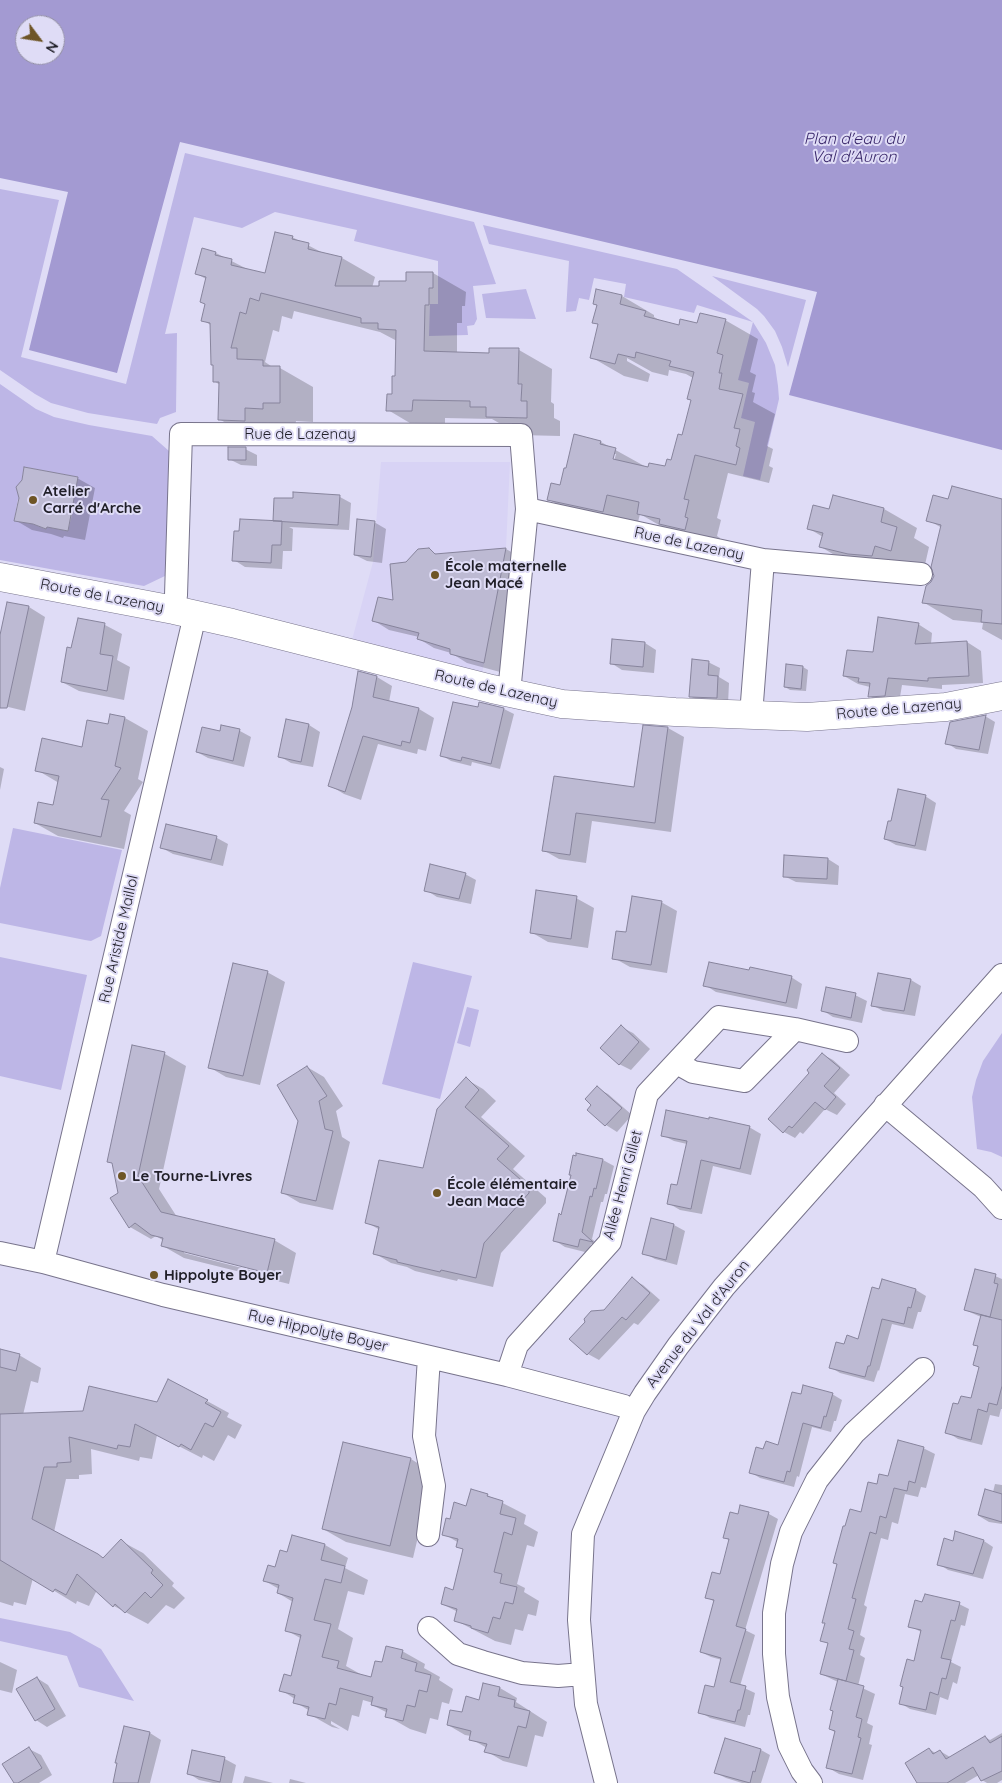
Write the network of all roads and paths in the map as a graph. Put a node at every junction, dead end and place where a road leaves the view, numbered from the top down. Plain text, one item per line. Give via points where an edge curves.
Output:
1 (527, 509) junction
2 (763, 560) junction
3 (921, 574) dead end
4 (0, 577) edge
5 (184, 612) junction
6 (509, 693) junction
7 (1002, 696) edge
8 (751, 715) junction
9 (1002, 975) edge
10 (795, 1029) junction
11 (847, 1040) dead end
12 (677, 1063) junction
13 (885, 1105) junction
14 (1002, 1208) edge
15 (0, 1254) edge
16 (43, 1262) junction
17 (429, 1357) junction
18 (923, 1369) dead end
19 (507, 1375) junction
20 (634, 1411) junction
21 (428, 1534) dead end
22 (430, 1628) dead end
23 (583, 1674) junction
24 (606, 1783) edge
25 (811, 1783) edge

1 - 2 street, Rue de Lazenay
1 - 5 street, Rue de Lazenay via 521,435 181,434 176,586
1 - 6 street, Rue de Lazenay
2 - 3 street, Rue de Lazenay
2 - 8 street, Rue de Lazenay
4 - 5 street, Route de Lazenay
5 - 6 street, Route de Lazenay
5 - 16 street, Rue Aristide Maillol
6 - 8 street, Route de Lazenay via 562,704
7 - 8 street, Route de Lazenay via 946,707 807,716
9 - 13 street, Avenue du Val d'Auron
10 - 11 street, Allée Henri Gillet
10 - 12 street, Allée Henri Gillet via 719,1018
10 - 12 street via 744,1081 693,1072
12 - 19 street, Allée Henri Gillet via 647,1094 610,1242 518,1345
13 - 14 street via 983,1187
13 - 20 street, Avenue du Val d'Auron via 724,1287 678,1346
15 - 16 street, Rue Hippolyte Boyer
16 - 17 street, Rue Hippolyte Boyer via 164,1295
17 - 19 street, Rue Hippolyte Boyer
17 - 21 street via 424,1436 434,1486
18 - 25 street via 854,1433 817,1480 791,1532 782,1564 774,1613 778,1697 789,1745
19 - 20 street, Rue Hippolyte Boyer
20 - 23 street, Avenue du Val d'Auron via 583,1534 579,1620
22 - 23 street via 458,1654 491,1664 522,1673
23 - 24 street, Avenue du Val d'Auron via 586,1704

